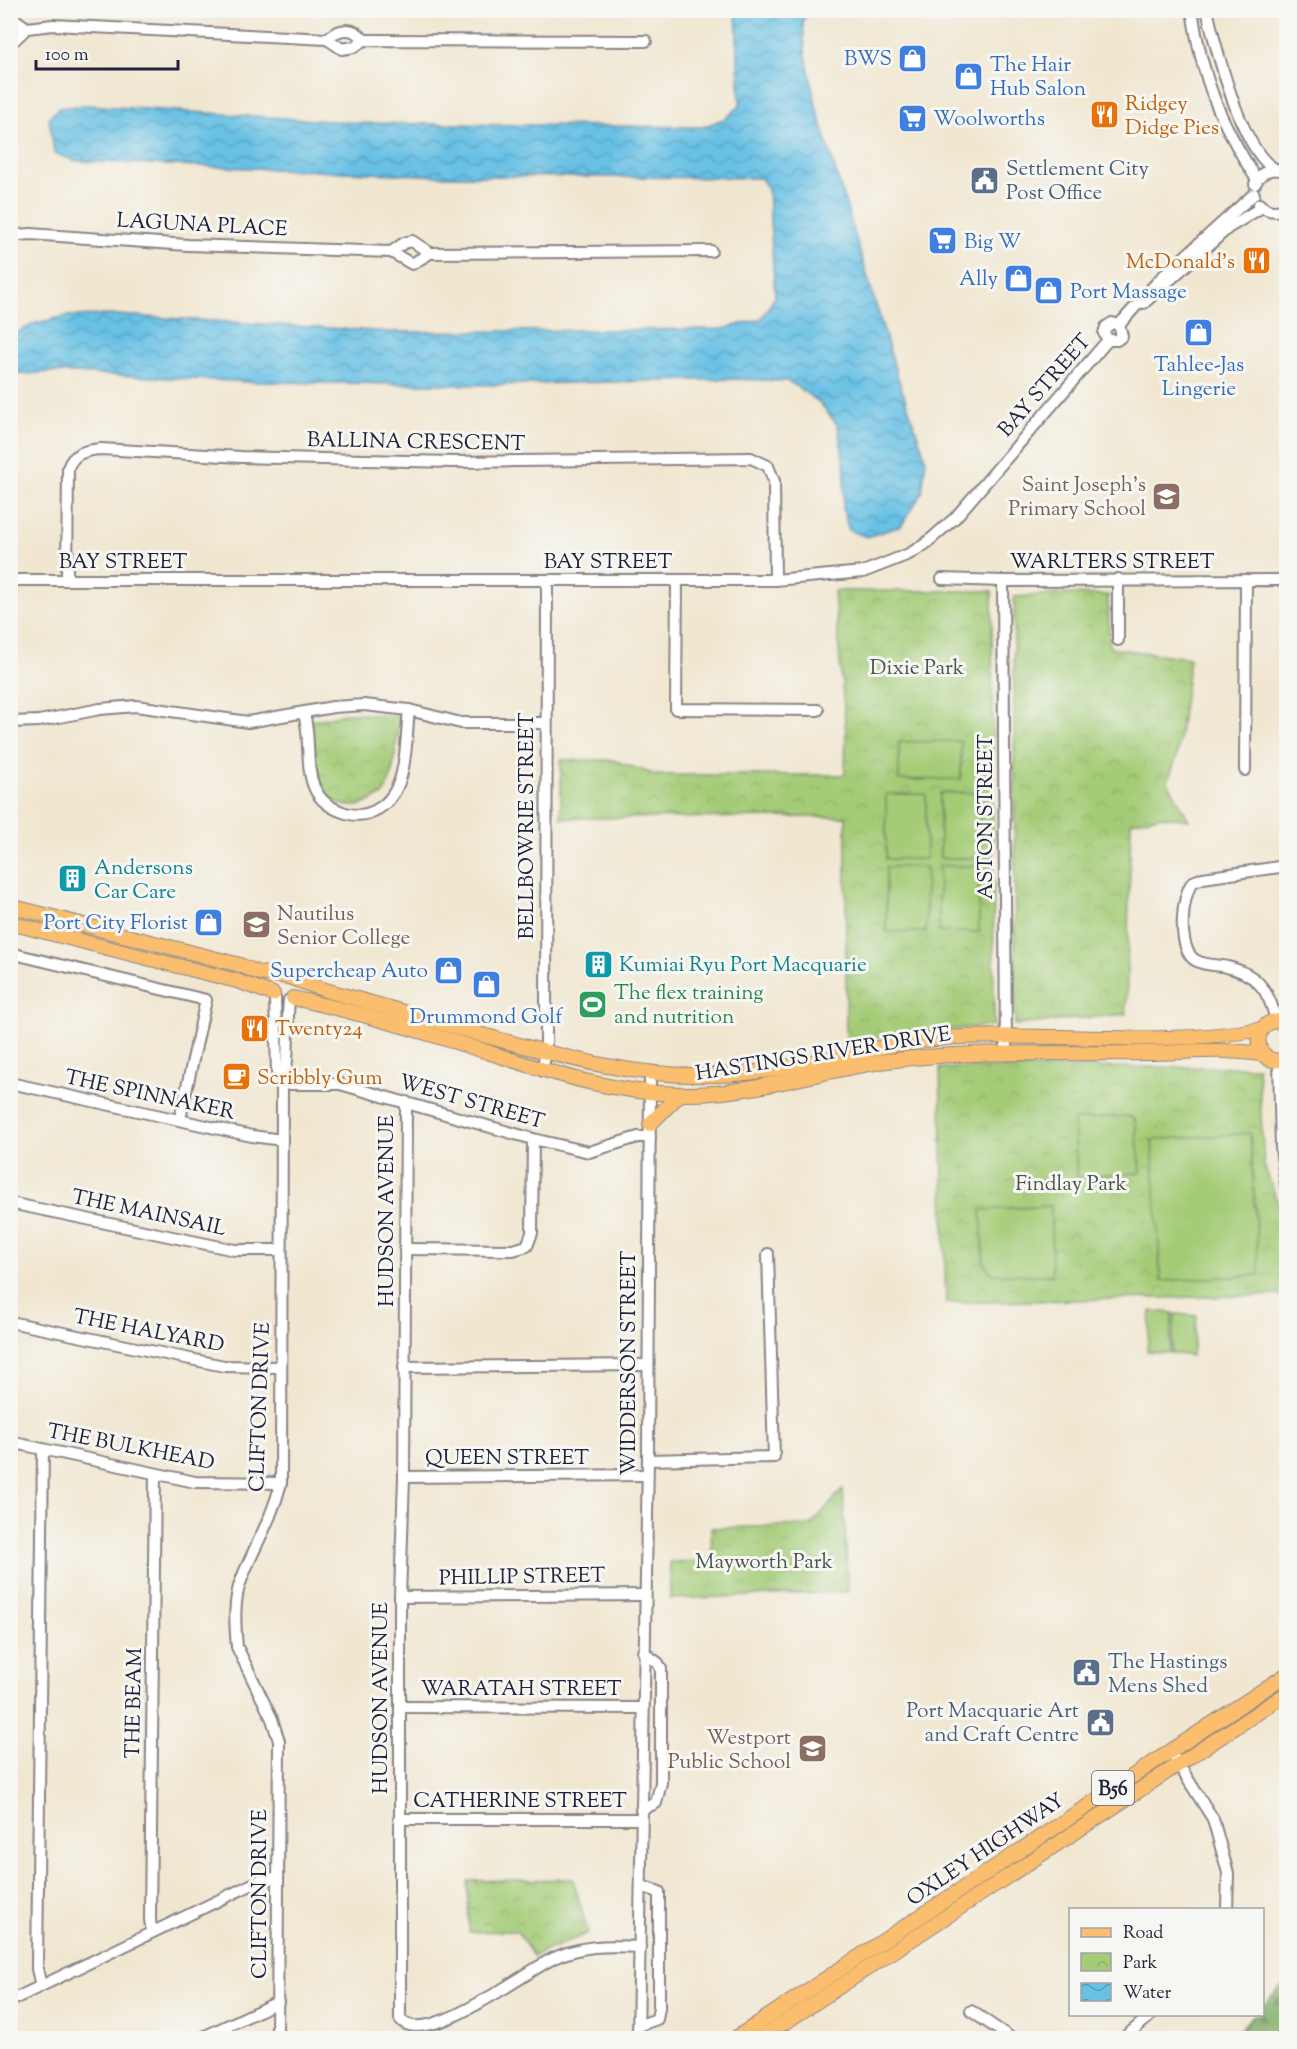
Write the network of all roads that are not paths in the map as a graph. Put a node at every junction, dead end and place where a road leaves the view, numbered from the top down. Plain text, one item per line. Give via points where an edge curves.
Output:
1 (1192, 10) edge
2 (1207, 10) edge
3 (10, 16) edge
4 (27, 28) junction
5 (327, 39) junction
6 (364, 40) junction
7 (646, 41) dead end
8 (10, 44) edge
9 (1275, 169) junction
10 (1287, 172) edge
11 (1257, 180) junction
12 (1254, 194) junction
13 (1262, 207) junction
14 (1284, 212) edge
15 (11, 236) edge
16 (711, 251) dead end
17 (391, 252) junction
18 (430, 253) junction
19 (1122, 321) junction
20 (942, 579) dead end
21 (1118, 579) junction
22 (1285, 579) edge
23 (10, 580) edge
24 (68, 580) junction
25 (677, 580) junction
26 (776, 580) junction
27 (1246, 580) junction
28 (547, 581) junction
29 (1003, 581) junction
30 (1118, 640) dead end
31 (409, 710) junction
32 (818, 710) dead end
33 (304, 714) junction
34 (10, 722) edge
35 (546, 723) junction
36 (1245, 770) dead end
37 (1287, 866) edge
38 (10, 906) edge
39 (10, 922) edge
40 (10, 953) edge
41 (285, 978) junction
42 (283, 998) junction
43 (1282, 1022) edge
44 (1262, 1029) junction
45 (1006, 1036) junction
46 (1006, 1052) junction
47 (545, 1053) junction
48 (1264, 1055) junction
49 (1283, 1060) edge
50 (543, 1071) junction
51 (650, 1074) junction
52 (10, 1083) edge
53 (282, 1084) junction
54 (650, 1092) junction
55 (680, 1094) junction
56 (406, 1102) junction
57 (180, 1119) junction
58 (650, 1131) junction
59 (533, 1139) junction
60 (282, 1140) junction
61 (1287, 1186) edge
62 (10, 1203) edge
63 (405, 1249) junction
64 (281, 1250) junction
65 (768, 1254) dead end
66 (10, 1322) edge
67 (648, 1365) junction
68 (281, 1366) junction
69 (404, 1367) junction
70 (10, 1442) edge
71 (43, 1449) junction
72 (648, 1460) junction
73 (155, 1474) junction
74 (647, 1475) junction
75 (404, 1477) junction
76 (281, 1483) junction
77 (644, 1594) junction
78 (400, 1597) junction
79 (644, 1652) junction
80 (1287, 1675) edge
81 (1287, 1694) edge
82 (400, 1707) junction
83 (642, 1708) junction
84 (1170, 1751) junction
85 (1180, 1766) junction
86 (641, 1815) junction
87 (399, 1819) junction
88 (278, 1878) junction
89 (641, 1886) junction
90 (1227, 1908) edge
91 (152, 1932) junction
92 (640, 1947) junction
93 (41, 1986) junction
94 (10, 2001) edge
95 (278, 2002) junction
96 (971, 2011) dead end
97 (1150, 2016) edge
98 (640, 2025) junction
99 (201, 2038) edge
100 (277, 2038) edge
101 (638, 2038) edge
102 (736, 2038) edge
103 (761, 2038) edge
104 (1011, 2038) edge
105 (1124, 2038) edge

1 - 11 street via 1215,105
2 - 9 street via 1224,73 1254,147 1265,163
3 - 4 street
4 - 5 street via 53,25
4 - 8 street
5 - 6 street via 342,49
5 - 6 street via 349,30
6 - 7 street
9 - 10 street
9 - 11 street
11 - 12 street
12 - 13 street
12 - 19 street, BAY STREET via 1160,279
13 - 14 street
13 - 19 street, BAY STREET via 1228,228
15 - 17 street, LAGUNA PLACE
16 - 18 street, LAGUNA PLACE
17 - 18 street, LAGUNA PLACE via 412,242
17 - 18 street, LAGUNA PLACE via 412,264
19 - 26 street, BAY STREET via 1122,336 1108,340 955,518 924,544 901,558 863,572
20 - 29 street, WARLTERS STREET
21 - 27 street, WARLTERS STREET
21 - 29 street, WARLTERS STREET
21 - 30 street
22 - 27 street, WARLTERS STREET
23 - 24 street, BAY STREET
24 - 26 street, BALLINA CRESCENT via 68,468 80,453 101,449 441,462 751,458 768,466 774,481
24 - 28 street, BAY STREET
25 - 26 street, BAY STREET
25 - 28 street, BAY STREET
25 - 32 street via 676,710
27 - 36 street
28 - 35 street, BELLBOWRIE STREET
29 - 45 street, ASTON STREET
31 - 33 street via 364,705
31 - 33 street via 400,786 388,804 358,816 339,812 324,803 314,788
31 - 35 street via 461,723
33 - 34 street via 248,723 136,706
35 - 47 street, BELLBOWRIE STREET
37 - 43 street via 1203,878 1193,882 1184,897 1184,943 1190,957 1204,964 1249,973 1270,998
38 - 41 main road, HASTINGS RIVER DRIVE
39 - 42 main road, HASTINGS RIVER DRIVE via 237,981
40 - 57 street via 206,1000
41 - 42 main road via 272,984
41 - 42 main road via 297,989
41 - 47 main road, HASTINGS RIVER DRIVE
42 - 50 main road, HASTINGS RIVER DRIVE via 483,1051
42 - 53 street, CLIFTON DRIVE via 286,1074
43 - 44 main road
44 - 45 main road, HASTINGS RIVER DRIVE via 1173,1037
44 - 48 main road via 1258,1041
45 - 46 street, ASTON STREET
45 - 51 main road, HASTINGS RIVER DRIVE via 884,1046 756,1071
46 - 48 main road, HASTINGS RIVER DRIVE via 1231,1050
46 - 55 main road, HASTINGS RIVER DRIVE via 909,1057 754,1089
47 - 50 street, BELLBOWRIE STREET
47 - 51 main road, HASTINGS RIVER DRIVE
48 - 49 main road, HASTINGS RIVER DRIVE
49 - 61 street via 1281,1147
50 - 54 main road, HASTINGS RIVER DRIVE via 590,1084
51 - 54 street, WIDDERSON STREET
52 - 57 street, THE SPINNAKER
53 - 56 street, WEST STREET via 340,1084
53 - 60 street, CLIFTON DRIVE
54 - 55 main road, HASTINGS RIVER DRIVE
54 - 58 street, WIDDERSON STREET
55 - 58 main road
56 - 59 street, WEST STREET
56 - 63 street, HUDSON AVENUE
57 - 60 street, THE SPINNAKER
58 - 59 street, WEST STREET via 589,1152
58 - 67 street, WIDDERSON STREET
59 - 63 street via 532,1233 527,1245 513,1250
60 - 64 street, CLIFTON DRIVE
62 - 64 street, THE MAINSAIL via 235,1250
63 - 69 street, HUDSON AVENUE
64 - 68 street, CLIFTON DRIVE
65 - 72 street via 774,1457
66 - 68 street, THE HALYARD via 224,1366
67 - 69 street
67 - 72 street, WIDDERSON STREET
68 - 76 street, CLIFTON DRIVE
69 - 75 street, HUDSON AVENUE
70 - 71 street, THE BULKHEAD
71 - 73 street, THE BULKHEAD
71 - 93 street via 37,1957
72 - 74 street, WIDDERSON STREET
73 - 76 street, THE BULKHEAD via 195,1482
73 - 91 street, THE BEAM
74 - 75 street, QUEEN STREET
74 - 77 street, WIDDERSON STREET
75 - 78 street, HUDSON AVENUE
76 - 88 street, CLIFTON DRIVE via 274,1512 241,1579 236,1599 237,1647 279,1741
77 - 78 street, PHILLIP STREET
77 - 79 street, WIDDERSON STREET
78 - 82 street, HUDSON AVENUE
79 - 83 street, WIDDERSON STREET
79 - 86 street via 661,1669 661,1783 658,1800
80 - 84 main road, OXLEY HIGHWAY / B56
81 - 85 main road, OXLEY HIGHWAY / B56
82 - 83 street, WARATAH STREET
82 - 87 street, HUDSON AVENUE
83 - 86 street, WIDDERSON STREET
84 - 85 street
84 - 102 main road, OXLEY HIGHWAY / B56
85 - 90 street via 1213,1819 1228,1873
85 - 103 main road, OXLEY HIGHWAY / B56
86 - 87 street, CATHERINE STREET
86 - 89 street, WIDDERSON STREET
87 - 92 street, HUDSON AVENUE via 398,2007 405,2029 415,2036 429,2036 457,2025 549,1960 579,1948 608,1944
88 - 91 street via 263,1879
88 - 95 street, CLIFTON DRIVE
89 - 92 street, WIDDERSON STREET
89 - 98 street via 659,1892 659,1996 658,2017
91 - 93 street
92 - 98 street, WIDDERSON STREET
93 - 94 street
95 - 99 street
95 - 100 street, CLIFTON DRIVE
96 - 104 street
97 - 105 street
98 - 101 street, WIDDERSON STREET

